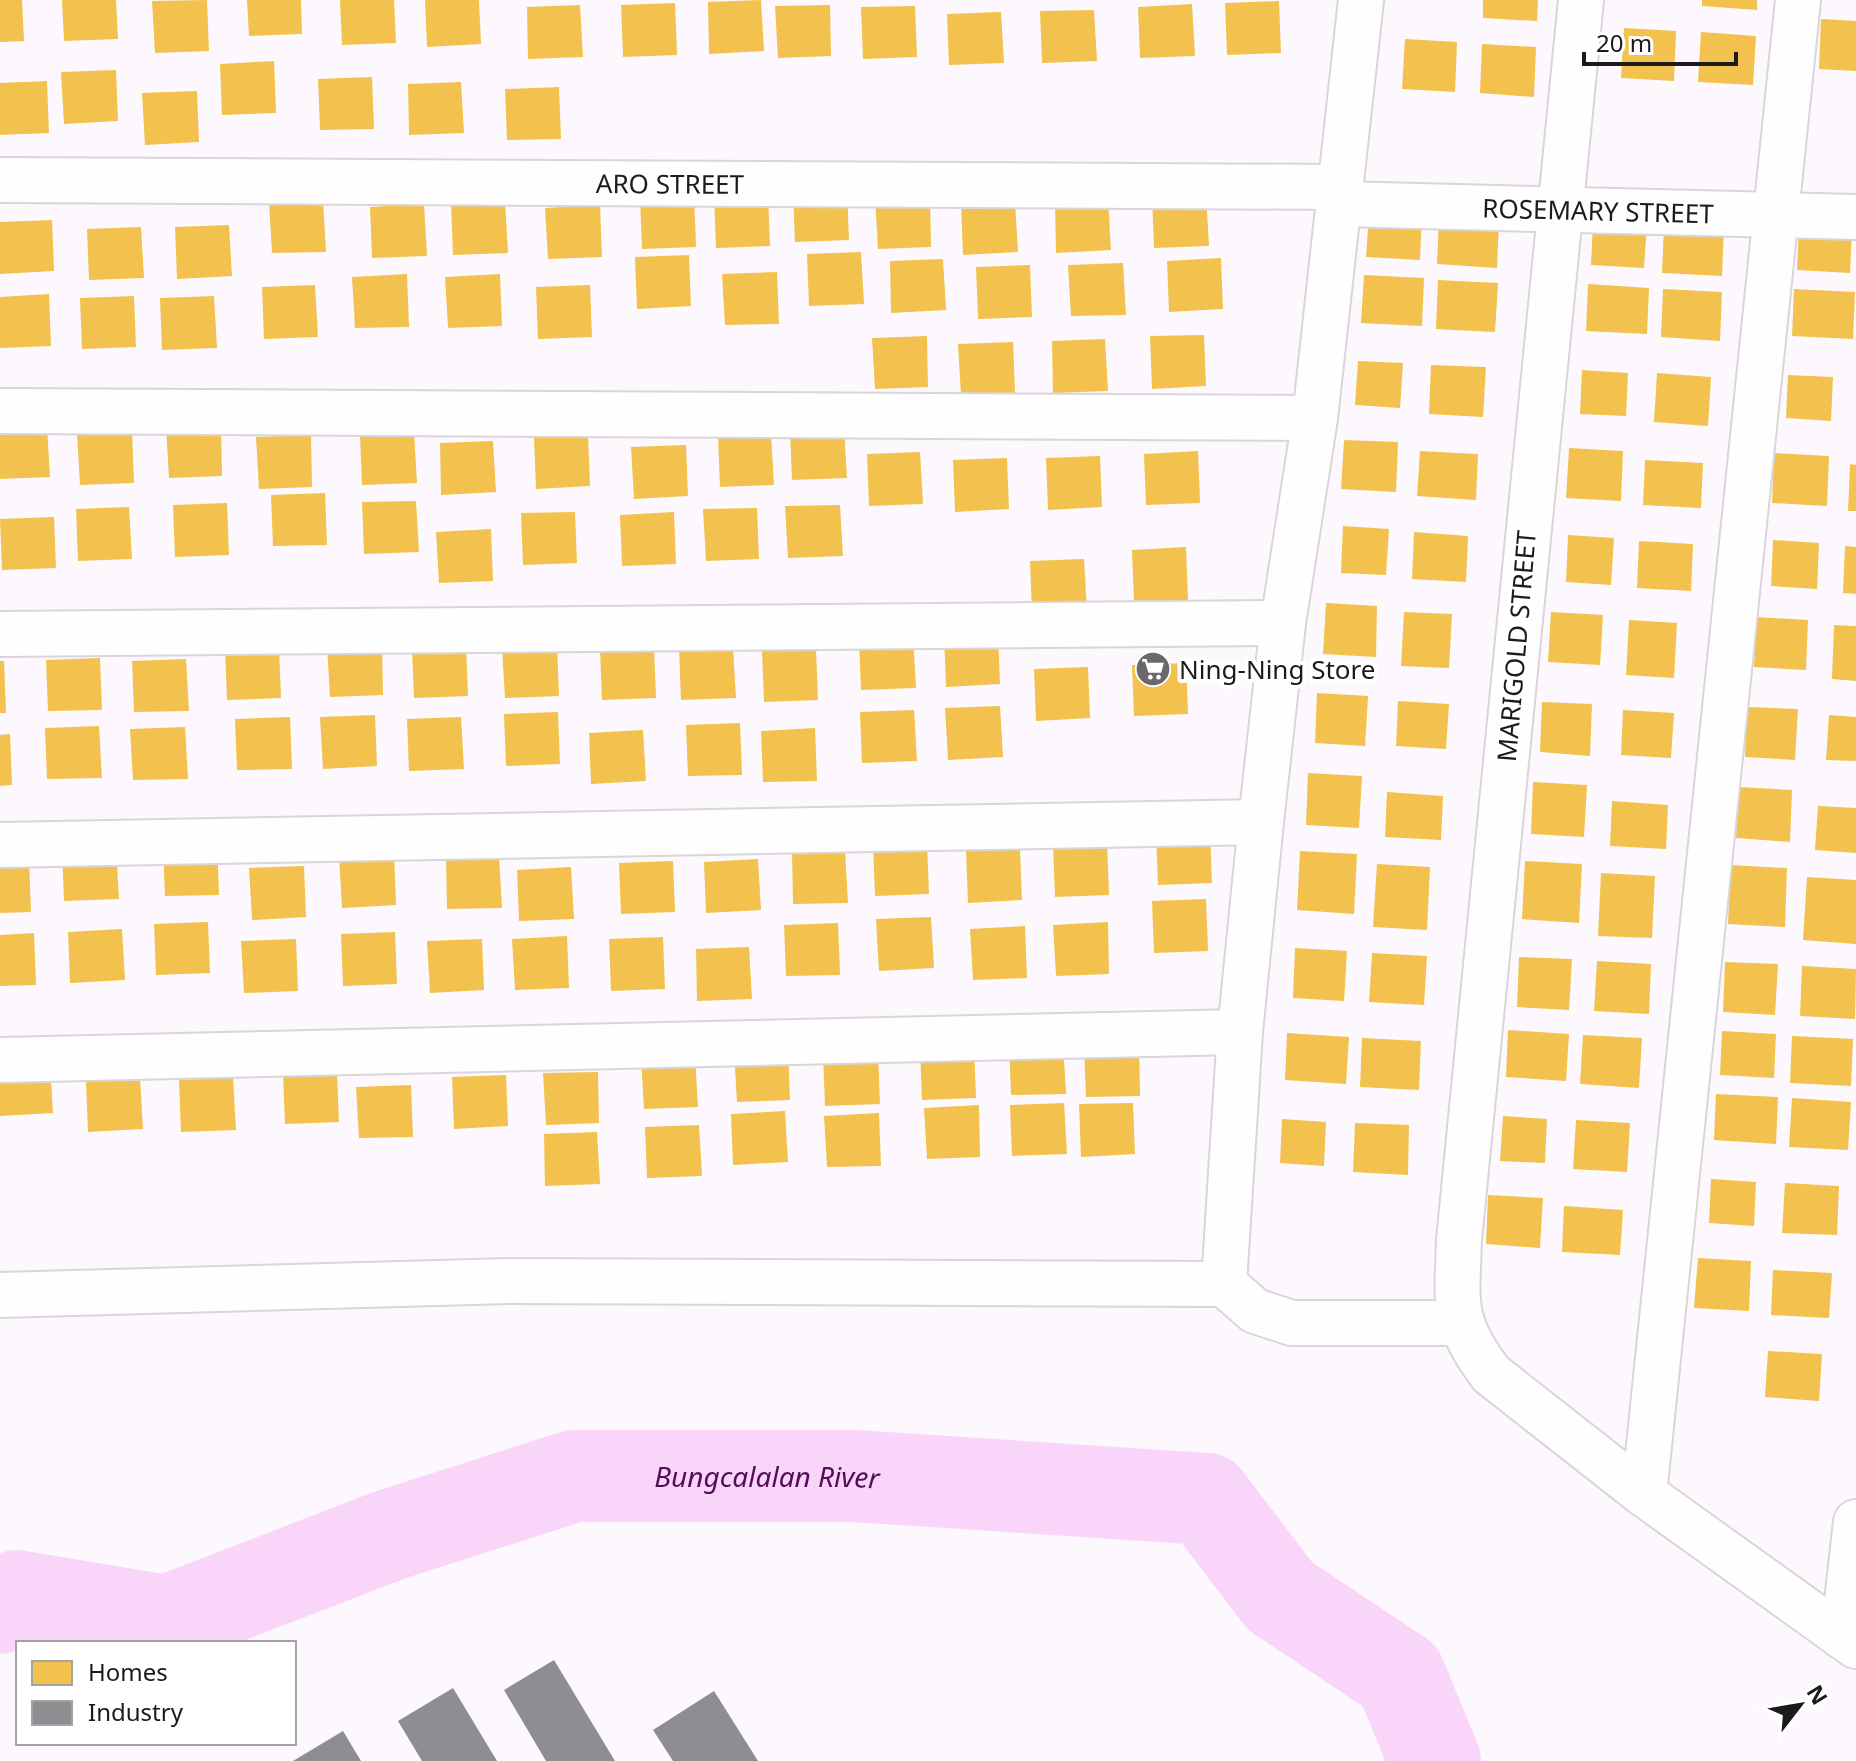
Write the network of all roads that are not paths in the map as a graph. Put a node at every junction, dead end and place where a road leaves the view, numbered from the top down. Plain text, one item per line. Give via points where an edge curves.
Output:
1 (1361, 0) edge
2 (1581, 0) edge
3 (1798, 0) edge
4 (0, 180) edge
5 (1341, 196) junction
6 (1558, 207) junction
7 (1774, 215) junction
8 (1856, 217) edge
9 (0, 411) edge
10 (1315, 418) junction
11 (1283, 623) junction
12 (0, 634) edge
13 (1261, 822) junction
14 (0, 845) edge
15 (1240, 1032) junction
16 (0, 1060) edge
17 (1224, 1284) junction
18 (0, 1295) edge
19 (1459, 1308) junction
20 (1644, 1494) junction
21 (1856, 1522) edge
22 (1849, 1641) edge

1 - 5 street
2 - 6 street, MARIGOLD STREET
3 - 7 street
4 - 5 street, ARO STREET
5 - 6 street, ROSEMARY STREET
5 - 10 street
6 - 7 street, ROSEMARY STREET
6 - 19 street, MARIGOLD STREET via 1461,1224
7 - 8 street, ROSEMARY STREET
7 - 20 street
9 - 10 street
10 - 11 street
11 - 12 street
11 - 13 street
13 - 14 street
13 - 15 street
15 - 16 street
15 - 17 street
17 - 18 street via 509,1281
17 - 19 street via 1255,1311 1292,1323
19 - 20 street via 1472,1349 1491,1374
20 - 22 street
21 - 22 street

